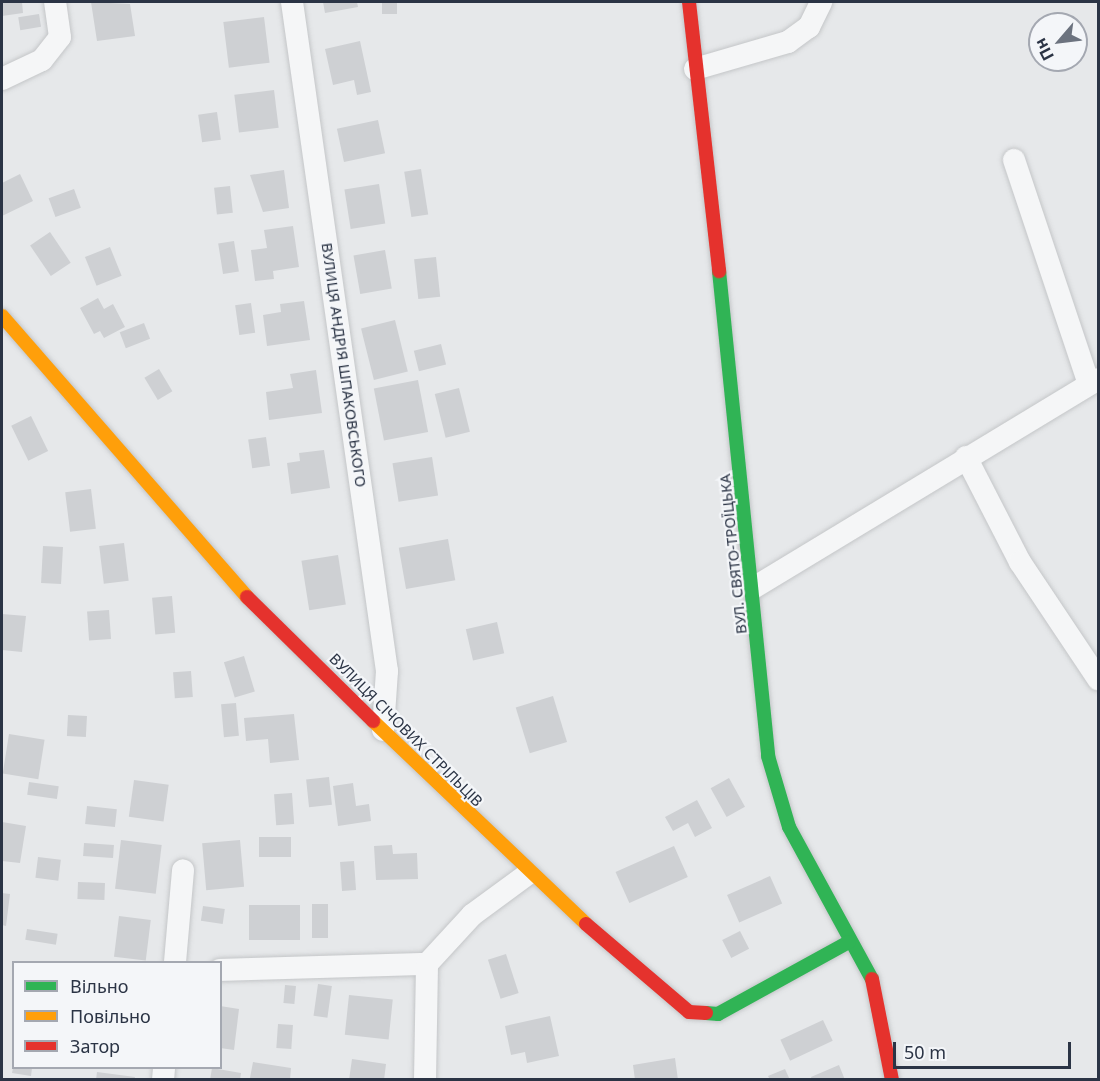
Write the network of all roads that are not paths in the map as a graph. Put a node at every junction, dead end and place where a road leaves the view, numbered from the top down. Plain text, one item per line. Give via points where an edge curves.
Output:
1 (55, 2) edge
2 (292, 2) edge
3 (689, 2) edge
4 (821, 2) edge
5 (695, 69) junction
6 (2, 79) edge
7 (1014, 160) dead end
8 (2, 316) edge
9 (1094, 382) edge
10 (966, 457) junction
11 (755, 586) junction
12 (1098, 679) edge
13 (383, 730) junction
14 (183, 870) dead end
15 (528, 874) junction
16 (849, 942) junction
17 (175, 961) edge
18 (427, 964) junction
19 (222, 970) edge
20 (425, 1080) edge
21 (892, 1080) edge

1 - 6 street via 60,38 42,60
2 - 13 street, ВУЛИЦЯ АНДРІЯ ШПАКОВСЬКОГО via 387,671
3 - 5 street, ВУЛ. СВЯТО-ТРОЇЦЬКА
4 - 5 street via 809,27 788,42
5 - 11 street, ВУЛ. СВЯТО-ТРОЇЦЬКА
7 - 9 street
8 - 13 street, ВУЛИЦЯ СІЧОВИХ СТРІЛЬЦІВ via 209,559
9 - 10 street
10 - 11 street
10 - 12 street via 1020,562
11 - 16 street, ВУЛ. СВЯТО-ТРОЇЦЬКА via 768,756 789,827
13 - 15 street, ВУЛИЦЯ СІЧОВИХ СТРІЛЬЦІВ
14 - 17 street
15 - 16 street, ВУЛИЦЯ СІЧОВИХ СТРІЛЬЦІВ via 689,1012 718,1014
15 - 18 street via 472,915
16 - 21 street, ВУЛ. СВЯТО-ТРОЇЦЬКА via 873,981
18 - 19 street
18 - 20 street

